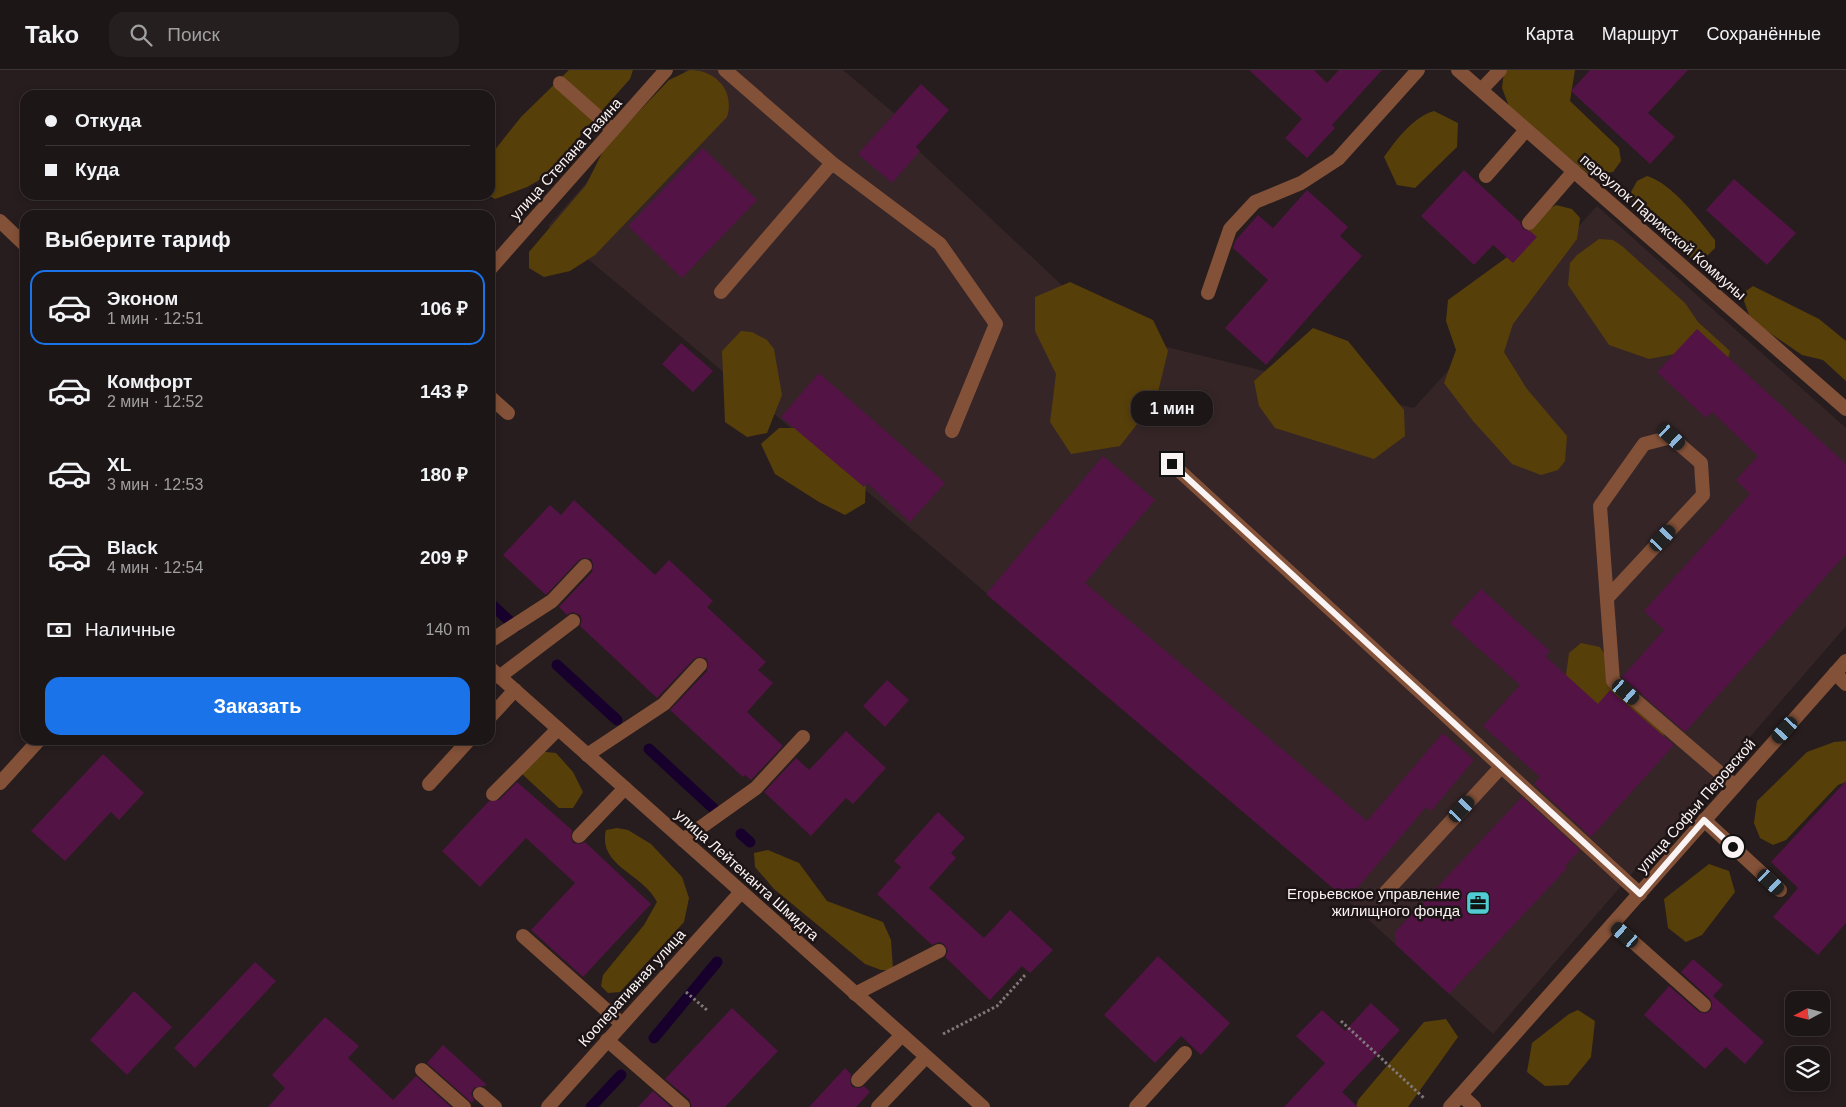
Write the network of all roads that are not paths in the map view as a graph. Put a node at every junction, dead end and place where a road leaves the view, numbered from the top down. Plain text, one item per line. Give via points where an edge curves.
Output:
1 (666, 70) edge
2 (725, 70) edge
3 (1418, 70) edge
4 (1458, 70) edge
5 (1500, 70) edge
6 (560, 84) dead end
7 (1481, 90) junction
8 (613, 130) junction
9 (1526, 130) junction
10 (832, 163) junction
11 (1574, 171) junction
12 (1486, 176) dead end
13 (0, 221) edge
14 (1529, 223) dead end
15 (20, 239) edge
16 (495, 263) edge
17 (721, 292) dead end
18 (1208, 293) dead end
19 (495, 401) edge
20 (1846, 409) edge
21 (508, 413) dead end
22 (952, 431) dead end
23 (1172, 464) dead end
24 (585, 566) dead end
25 (1609, 596) junction
26 (574, 620) dead end
27 (495, 638) edge
28 (1846, 661) edge
29 (700, 665) dead end
30 (495, 672) edge
31 (1835, 673) junction
32 (1846, 684) edge
33 (515, 690) junction
34 (495, 712) edge
35 (558, 729) junction
36 (803, 737) dead end
37 (34, 745) edge
38 (465, 745) edge
39 (587, 755) junction
40 (1501, 767) junction
41 (0, 782) edge
42 (430, 784) dead end
43 (1735, 786) junction
44 (625, 788) junction
45 (493, 794) dead end
46 (1704, 820) junction
47 (579, 836) dead end
48 (683, 840) junction
49 (1780, 890) dead end
50 (740, 892) junction
51 (1385, 892) dead end
52 (1640, 894) junction
53 (1613, 924) junction
54 (523, 936) dead end
55 (939, 951) dead end
56 (855, 994) junction
57 (1704, 1005) dead end
58 (622, 1024) junction
59 (902, 1035) junction
60 (607, 1040) junction
61 (921, 1052) junction
62 (1185, 1053) dead end
63 (422, 1070) dead end
64 (858, 1080) dead end
65 (480, 1094) dead end
66 (1461, 1095) junction
67 (683, 1106) edge
68 (464, 1107) edge
69 (495, 1107) edge
70 (548, 1107) edge
71 (878, 1107) edge
72 (983, 1107) edge
73 (1136, 1107) edge
74 (1450, 1107) edge
75 (1474, 1107) edge

1 - 8 street, улица Степана Разина
2 - 10 street
3 - 18 street via 1338,159 1301,183 1255,202 1230,229
4 - 7 street, переулок Парижской Коммуны
5 - 7 street
6 - 8 street
7 - 9 street, переулок Парижской Коммуны
8 - 16 street, улица Степана Разина
9 - 11 street, переулок Парижской Коммуны
9 - 12 street
10 - 17 street
10 - 22 street via 940,244 996,324
11 - 14 street
11 - 20 street, переулок Парижской Коммуны
13 - 15 street
19 - 21 street
23 - 40 street
24 - 27 street via 552,601
25 - 25 street via 1703,495 1701,463 1672,437 1644,444 1600,506
25 - 43 street via 1613,681
26 - 30 street
28 - 31 street, улица Софьи Перовской
29 - 39 street via 664,704
30 - 33 street, улица Лейтенанта Шмидта
31 - 32 street
31 - 43 street, улица Софьи Перовской
33 - 34 street
33 - 35 street, улица Лейтенанта Шмидта
35 - 39 street, улица Лейтенанта Шмидта
35 - 45 street
36 - 48 street via 756,788
37 - 41 street
38 - 42 street
39 - 44 street, улица Лейтенанта Шмидта
40 - 51 street
40 - 52 street
43 - 46 street, улица Софьи Перовской
44 - 47 street
44 - 48 street, улица Лейтенанта Шмидта
46 - 49 street
46 - 52 street, улица Софьи Перовской
48 - 50 street, улица Лейтенанта Шмидта
50 - 56 street, улица Лейтенанта Шмидта
50 - 58 street, Кооперативная улица
52 - 53 street, улица Софьи Перовской
53 - 57 street
53 - 66 street, улица Софьи Перовской
54 - 58 street
55 - 56 street
56 - 59 street, улица Лейтенанта Шмидта
58 - 60 street, Кооперативная улица
59 - 61 street, улица Лейтенанта Шмидта
59 - 64 street
60 - 67 street
60 - 70 street, Кооперативная улица
61 - 71 street
61 - 72 street, улица Лейтенанта Шмидта
62 - 73 street
63 - 68 street
65 - 69 street
66 - 74 street, улица Софьи Перовской
66 - 75 street

